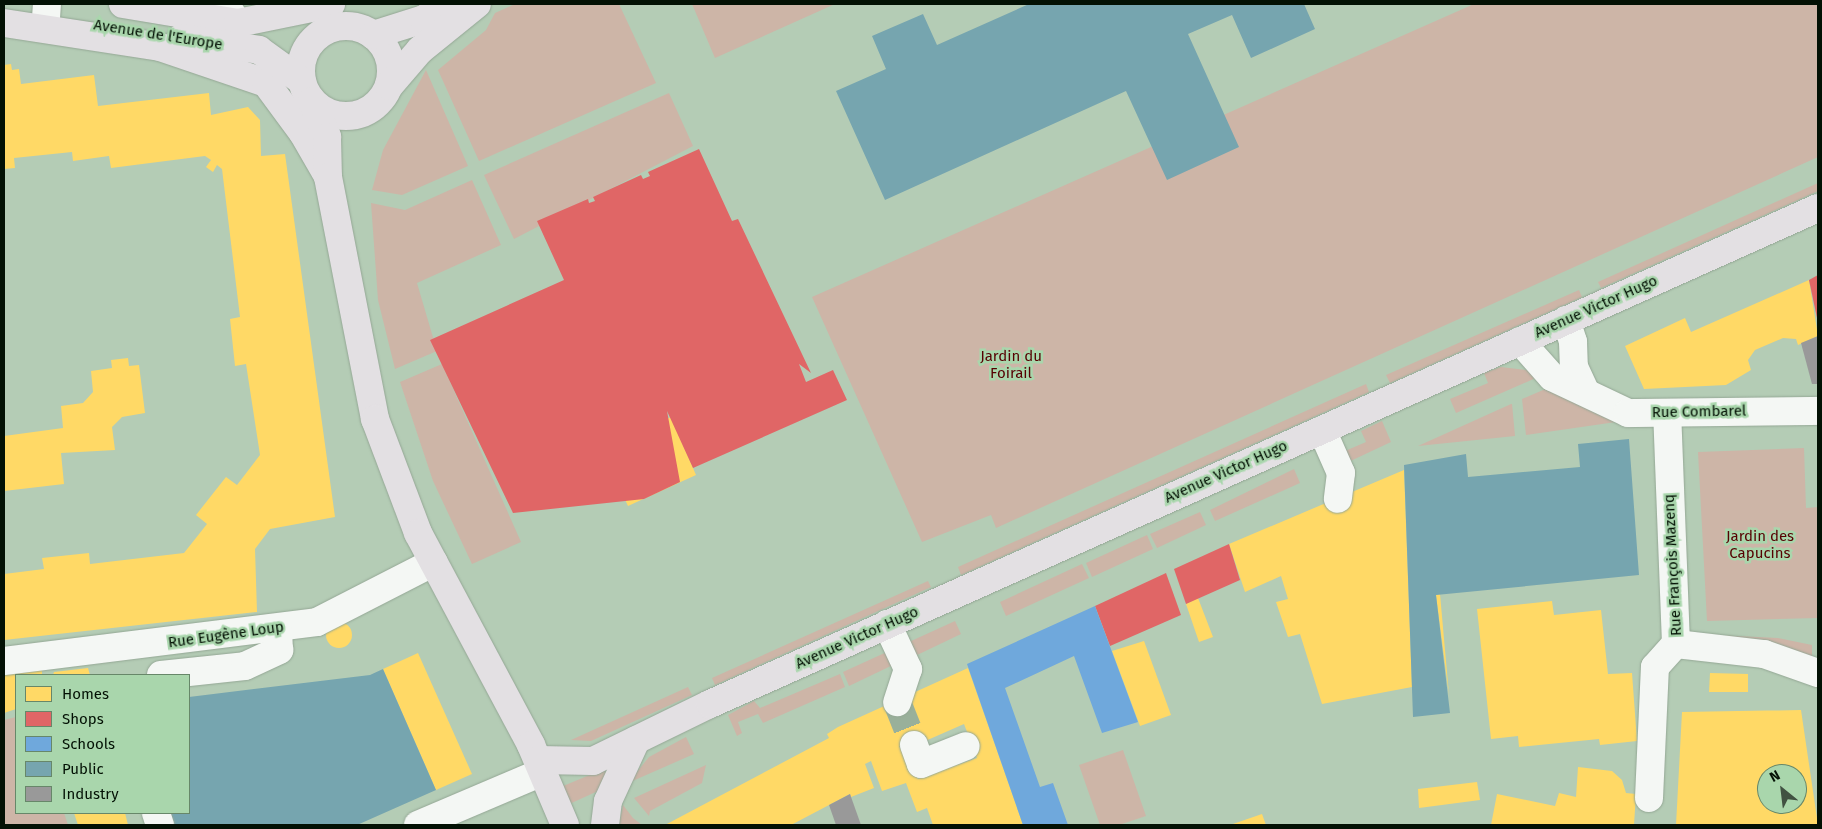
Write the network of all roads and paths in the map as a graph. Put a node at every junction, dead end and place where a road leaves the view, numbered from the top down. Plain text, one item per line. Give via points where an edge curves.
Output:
1 (122, 4) edge
2 (331, 4) edge
3 (447, 4) edge
4 (476, 4) edge
5 (46, 11) edge
6 (4, 15) edge
7 (238, 16) edge
8 (4, 23) edge
9 (324, 32) junction
10 (372, 35) junction
11 (389, 86) junction
12 (307, 91) junction
13 (328, 178) junction
14 (1818, 208) edge
15 (1566, 320) junction
16 (1520, 341) junction
17 (1585, 391) junction
18 (1818, 411) edge
19 (1667, 412) junction
20 (1322, 430) junction
21 (1338, 499) dead end
22 (434, 562) junction
23 (887, 624) junction
24 (278, 628) junction
25 (1676, 644) junction
26 (4, 662) edge
27 (1818, 673) edge
28 (170, 674) edge
29 (897, 702) tunnel mouth
30 (636, 740) junction
31 (914, 745) tunnel mouth
32 (966, 746) dead end
33 (539, 766) junction
34 (1649, 798) dead end
35 (418, 825) edge
36 (565, 825) edge
37 (606, 825) edge

1 - 7 main road, Avenue de l'Europe
2 - 7 main road
3 - 10 main road via 424,19
4 - 11 main road via 420,50
5 - 6 main road, Avenue de l'Europe
5 - 12 main road, Avenue de l'Europe via 259,50
7 - 9 main road, Avenue de l'Europe via 260,27
8 - 13 main road via 160,47 266,83 303,133
9 - 10 main road via 348,26
9 - 12 main road via 305,53
10 - 11 main road via 389,58
11 - 12 main road via 373,107 348,116 323,110
12 - 13 main road via 327,137
13 - 22 main road via 375,419
14 - 15 main road, Avenue Victor Hugo
15 - 16 main road, Avenue Victor Hugo
15 - 17 street via 1574,342 1574,367
16 - 17 street, Rue Combarel via 1552,377
16 - 20 main road, Avenue Victor Hugo
17 - 19 street, Rue Combarel via 1628,413
18 - 19 street, Rue Combarel
19 - 25 street, Rue François Mazenq
20 - 21 street via 1341,473
20 - 23 main road, Avenue Victor Hugo
22 - 24 street, Rue Eugène Loup via 317,622
22 - 33 main road
23 - 29 street via 908,669
23 - 30 main road, Avenue Victor Hugo
24 - 26 street, Rue Eugène Loup
24 - 28 street via 279,650 245,666
25 - 27 street via 1764,654
25 - 34 street, Rue François Mazenq via 1655,667
30 - 33 main road, Avenue Victor Hugo via 592,761
30 - 37 main road via 608,800
31 - 32 street via 920,764
33 - 35 street
33 - 36 main road

